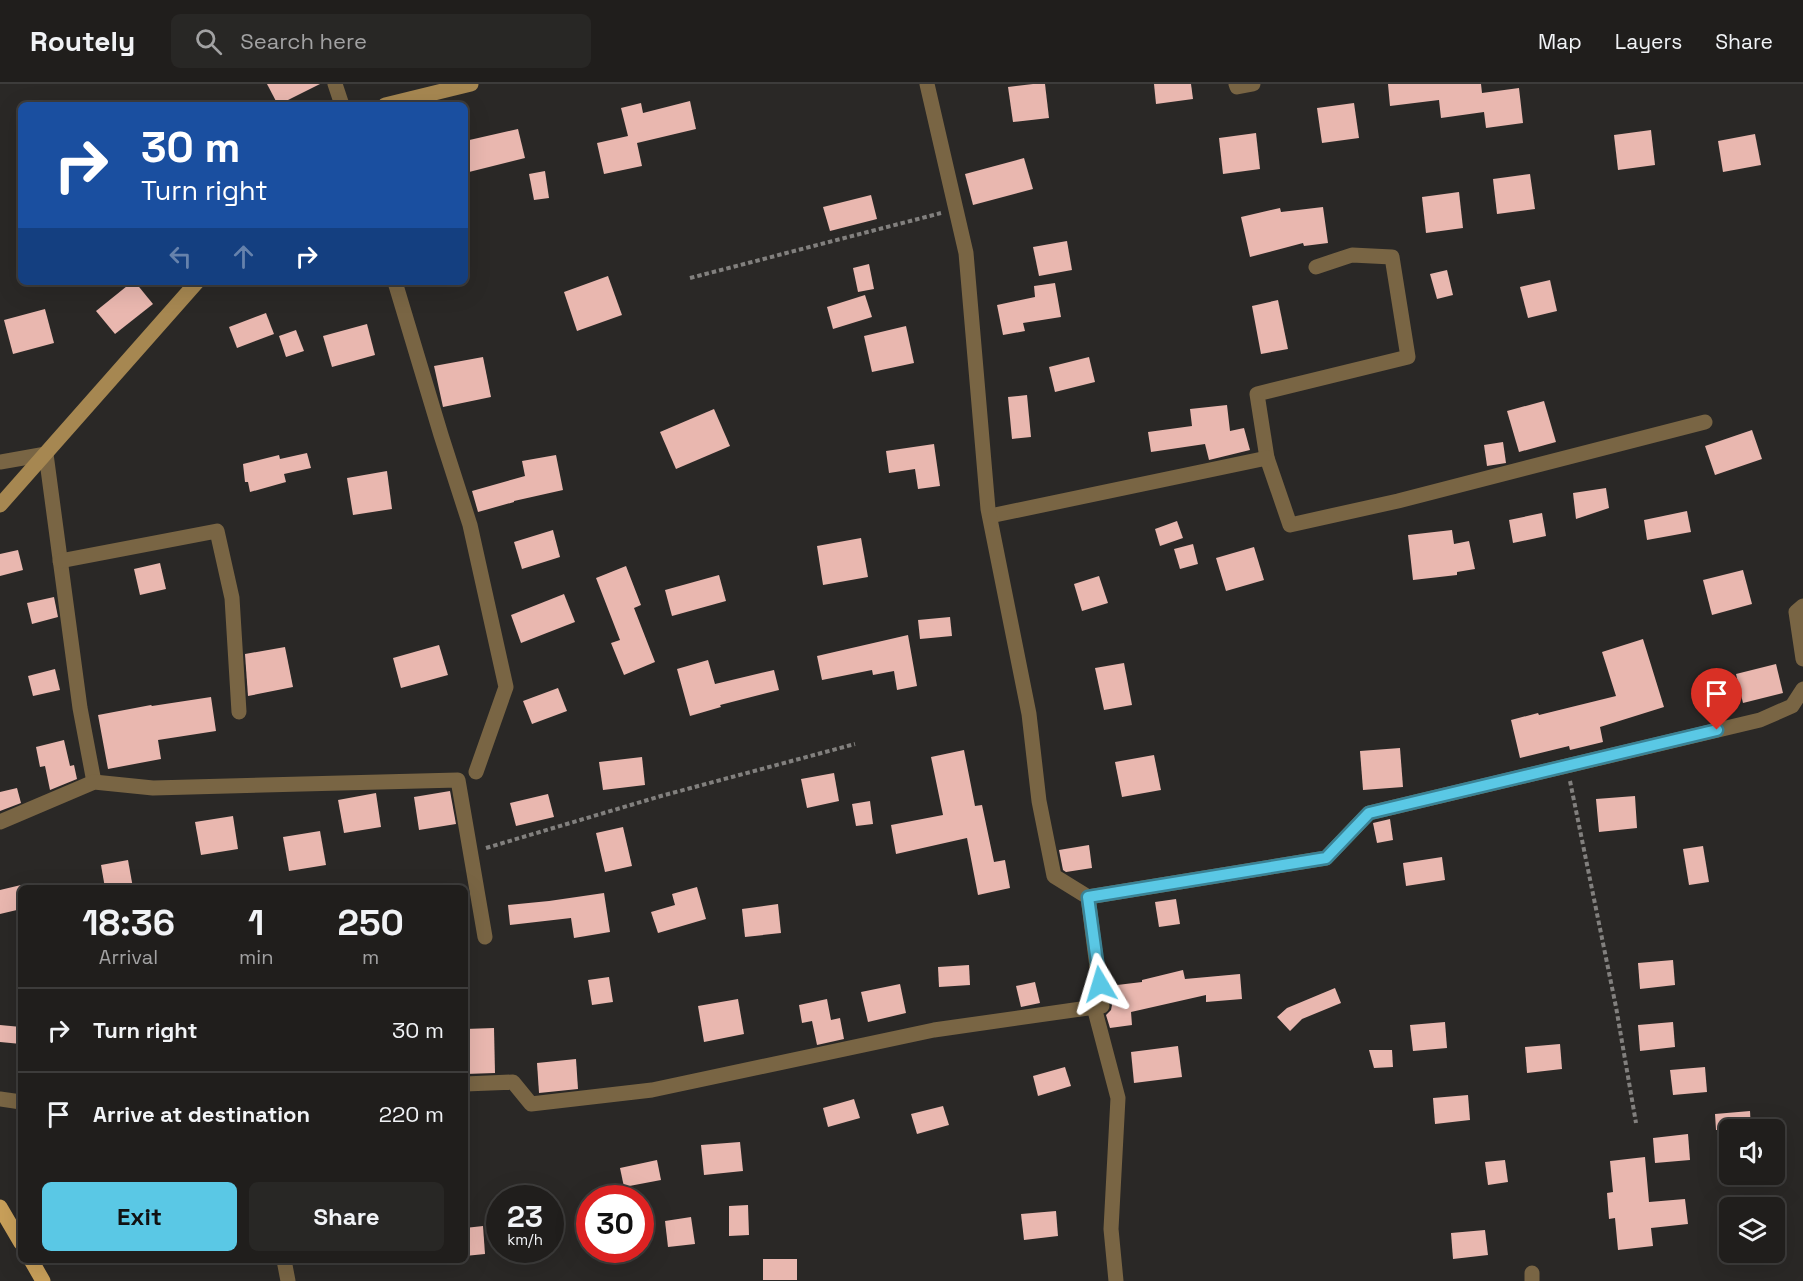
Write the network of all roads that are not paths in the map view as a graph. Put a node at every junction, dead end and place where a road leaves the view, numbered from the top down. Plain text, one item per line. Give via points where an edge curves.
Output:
1 (335, 84) edge
2 (471, 84) edge
3 (927, 84) edge
4 (1236, 84) edge
5 (1253, 84) edge
6 (341, 102) edge
7 (397, 102) edge
8 (1316, 267) dead end
9 (194, 285) edge
10 (396, 285) edge
11 (1705, 422) dead end
12 (46, 454) junction
13 (1267, 458) junction
14 (0, 462) edge
15 (0, 505) edge
16 (990, 516) junction
17 (60, 561) junction
18 (1803, 606) edge
19 (1803, 659) edge
20 (1801, 696) edge
21 (239, 712) dead end
22 (476, 772) dead end
23 (94, 782) junction
24 (0, 822) edge
25 (1088, 897) junction
26 (485, 937) dead end
27 (1094, 1007) junction
28 (468, 1084) edge
29 (0, 1099) edge
30 (18, 1101) edge
31 (0, 1206) edge
32 (18, 1238) edge
33 (33, 1263) edge
34 (285, 1263) edge
35 (43, 1281) edge
36 (288, 1281) edge
37 (1116, 1281) edge

1 - 6 street
2 - 7 main road
3 - 16 street via 966,253
4 - 5 street
8 - 13 street via 1352,255 1392,256 1407,357 1257,394
9 - 12 main road
10 - 22 street via 470,525 506,687
11 - 13 street via 1420,496 1290,525
12 - 14 street
12 - 15 main road
12 - 17 street
13 - 16 street
16 - 25 street via 1029,714 1039,801 1054,876
17 - 21 street via 218,531 232,598
17 - 23 street
18 - 19 street via 1796,612
20 - 25 street via 1792,706 1760,720 1369,813 1326,858
23 - 24 street
23 - 26 street via 153,788 458,780
25 - 27 street via 1102,1006
27 - 28 street via 934,1030 641,1091 531,1104 513,1082
27 - 37 street via 1118,1098 1111,1229
29 - 30 street
31 - 32 main road
33 - 35 main road
34 - 36 street

